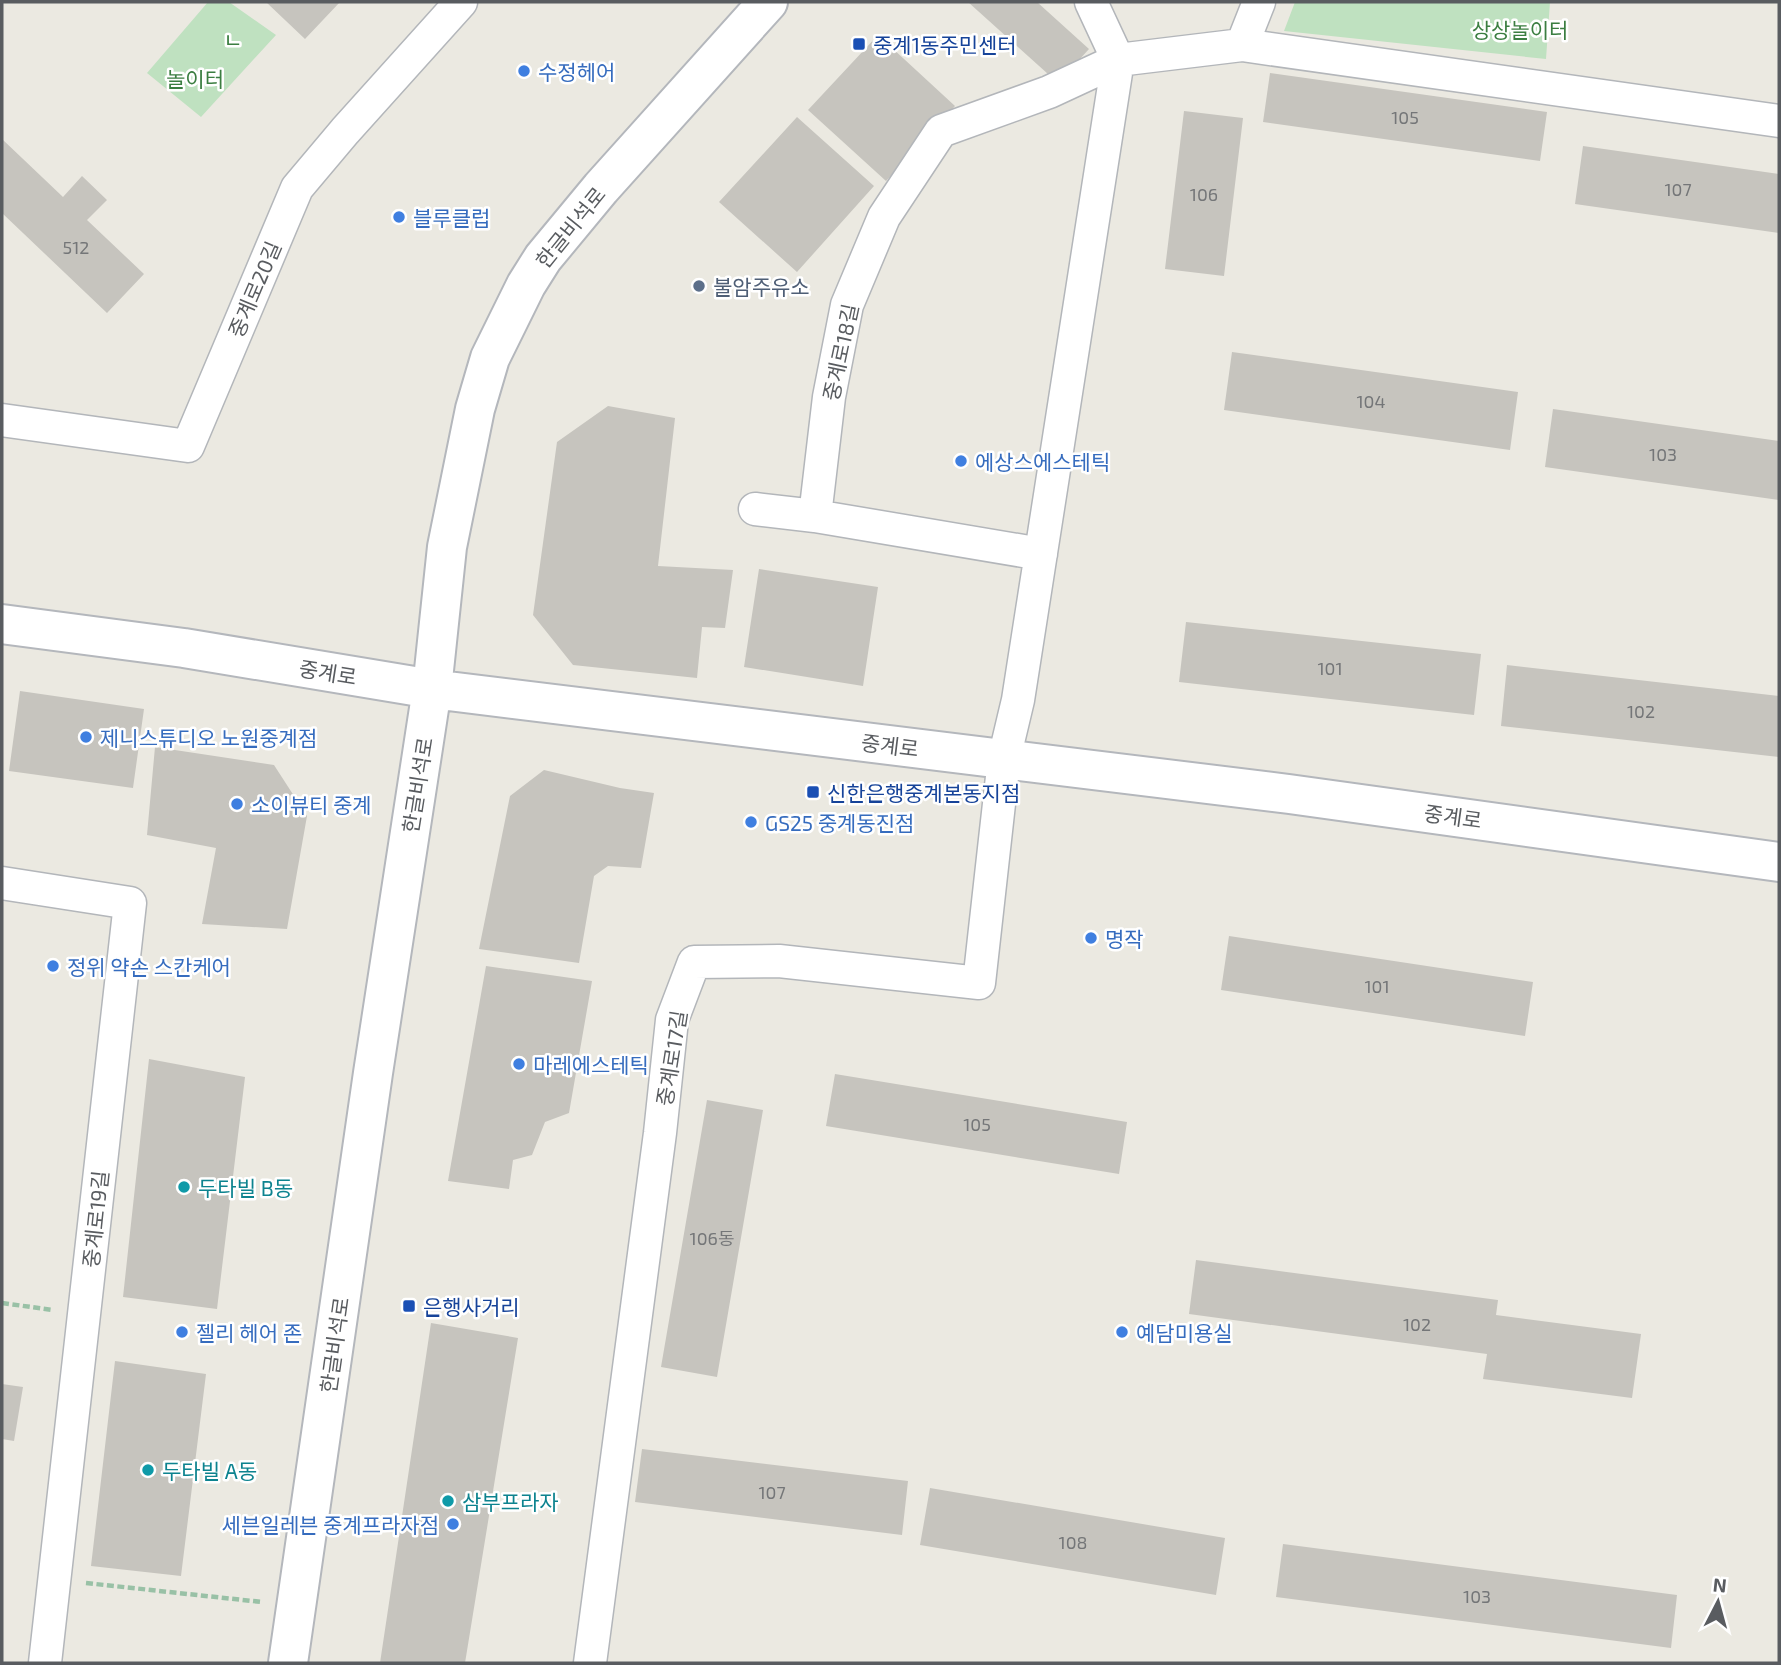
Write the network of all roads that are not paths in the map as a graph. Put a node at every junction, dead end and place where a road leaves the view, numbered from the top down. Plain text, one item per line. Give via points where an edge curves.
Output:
1 (461, 2) edge
2 (768, 2) edge
3 (1091, 2) edge
4 (1259, 2) edge
5 (1242, 45) junction
6 (1118, 60) junction
7 (1779, 121) edge
8 (2, 420) edge
9 (754, 509) dead end
10 (815, 516) junction
11 (1041, 554) junction
12 (2, 624) edge
13 (432, 689) junction
14 (1004, 759) junction
15 (1779, 862) edge
16 (2, 883) edge
17 (45, 1663) edge
18 (288, 1663) edge
19 (590, 1663) edge

1 - 8 street, 중계로20길 via 297,188 188,446
2 - 13 street, 한글비석로 via 542,258 490,358 447,547
3 - 6 street
4 - 5 street
5 - 6 street, 중계로18길
5 - 7 street, 중계로18길
6 - 10 street, 중계로18길 via 1049,92 941,131 884,217 847,305 829,397
6 - 11 street
9 - 10 street
10 - 11 street
11 - 14 street
12 - 13 street, 중계로
13 - 14 street, 중계로
13 - 18 street, 한글비석로
14 - 15 street, 중계로
14 - 19 street, 중계로17길 via 979,983 779,961 694,962 672,1020
16 - 17 street, 중계로19길 via 130,903

